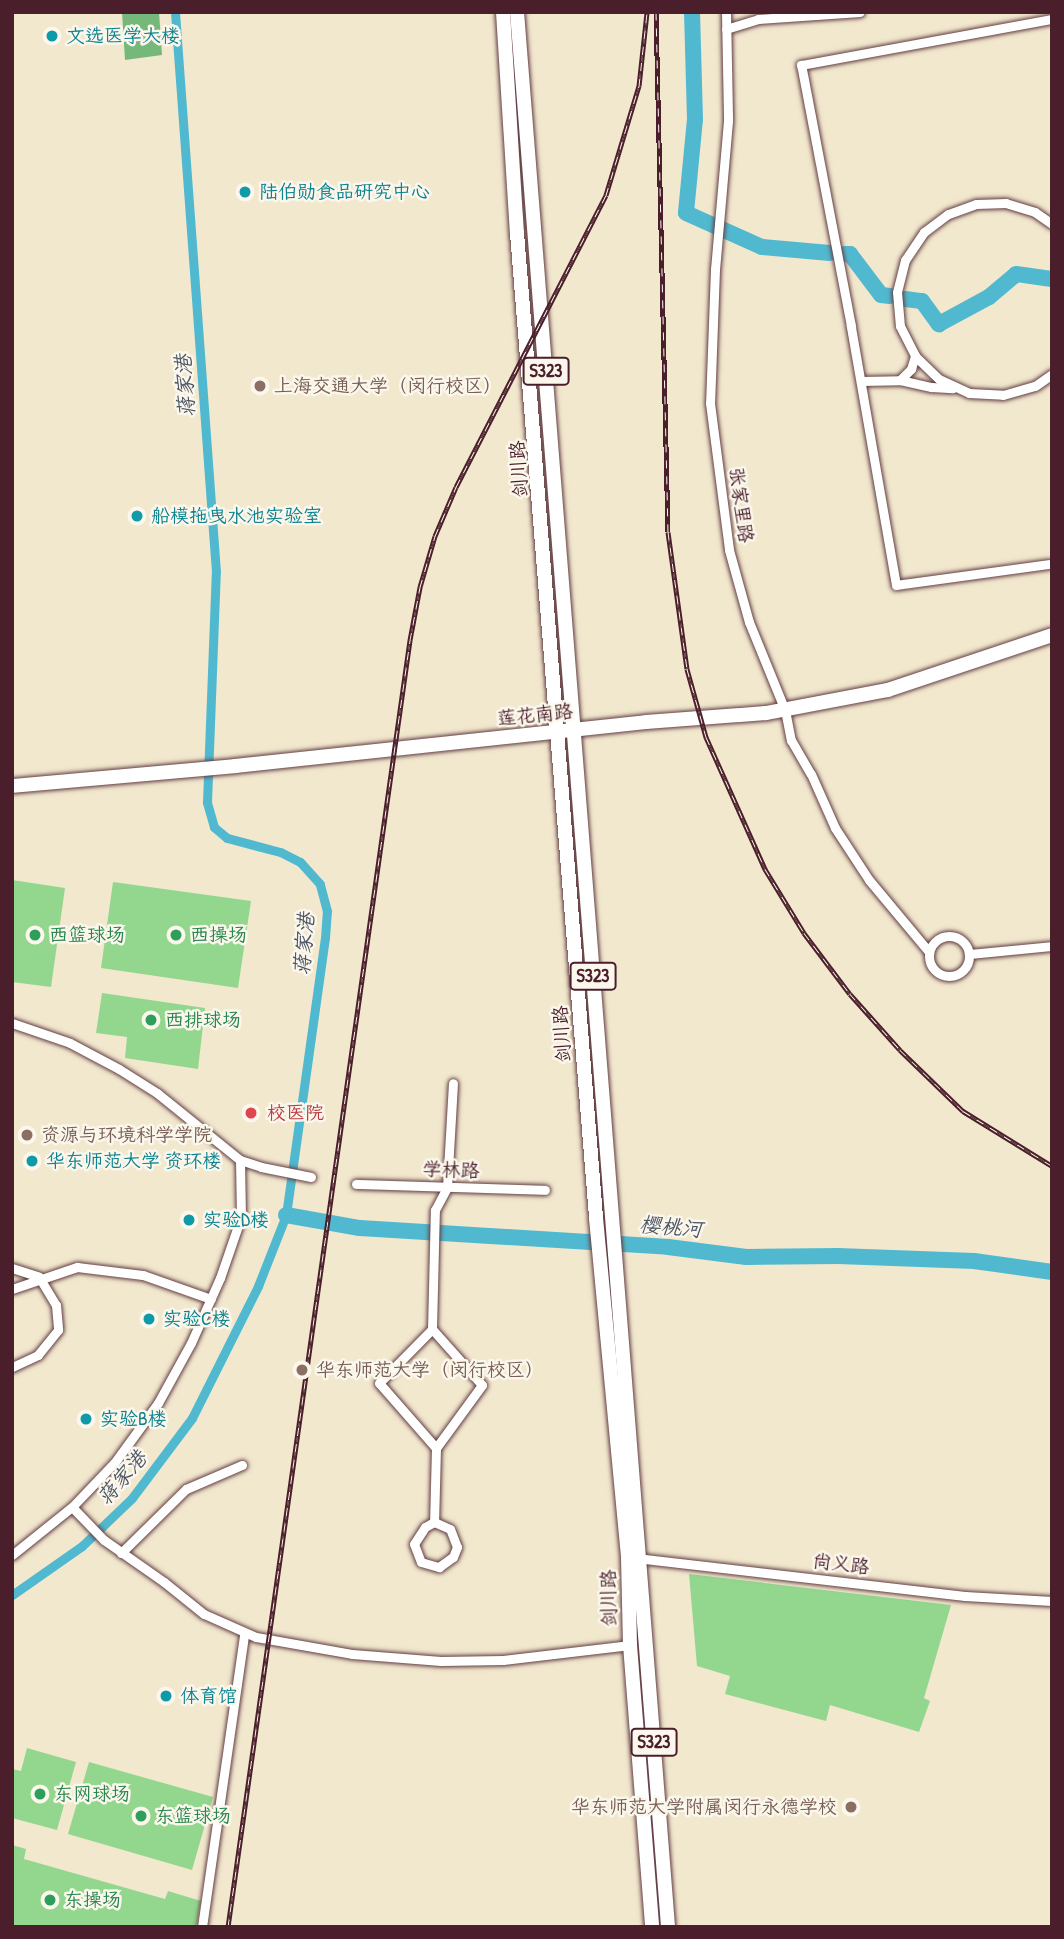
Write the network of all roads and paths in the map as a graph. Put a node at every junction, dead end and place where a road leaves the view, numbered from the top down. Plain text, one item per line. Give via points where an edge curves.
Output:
1 (503, 12) edge
2 (517, 12) edge
3 (726, 12) edge
4 (860, 12) edge
5 (1052, 19) edge
6 (726, 29) junction
7 (1052, 223) edge
8 (915, 356) junction
9 (1052, 374) edge
10 (900, 380) junction
11 (861, 381) junction
12 (959, 388) junction
13 (1051, 567) edge
14 (1052, 635) edge
15 (785, 710) junction
16 (574, 730) junction
17 (559, 731) junction
18 (12, 786) edge
19 (1052, 947) edge
20 (929, 952) junction
21 (969, 954) junction
22 (12, 1023) edge
23 (453, 1083) dead end
24 (240, 1160) junction
25 (311, 1177) dead end
26 (356, 1184) dead end
27 (447, 1187) junction
28 (545, 1190) dead end
29 (12, 1268) edge
30 (39, 1278) junction
31 (12, 1289) edge
32 (211, 1298) junction
33 (432, 1329) junction
34 (12, 1367) edge
35 (436, 1448) junction
36 (242, 1465) dead end
37 (72, 1507) junction
38 (434, 1522) junction
39 (117, 1550) junction
40 (12, 1555) edge
41 (633, 1558) junction
42 (1052, 1601) edge
43 (244, 1634) junction
44 (630, 1644) junction
45 (202, 1927) edge
46 (652, 1927) edge
47 (668, 1927) edge

1 - 17 main road, 剑川路
2 - 16 main road, 剑川路 / S323
3 - 6 street, 张家里路
4 - 6 street via 758,19
5 - 11 street via 802,65
6 - 15 street, 张家里路 via 727,121 709,404 729,550 749,622
7 - 8 street via 1006,203 976,204 948,214 924,232 905,260 897,292 900,326
8 - 10 street
8 - 12 street via 939,379
9 - 12 street via 1035,386 1003,395
10 - 11 street
10 - 12 street
11 - 13 street via 896,585
14 - 15 main road, 莲花南路 via 888,690
15 - 16 main road, 莲花南路
15 - 20 street, 张家里路 via 791,740 835,828 869,880
16 - 17 main road, 莲花南路
16 - 41 main road, 剑川路 / S323 via 616,1264
17 - 18 main road, 莲花南路
17 - 41 main road, 剑川路 via 596,1218
19 - 21 street
20 - 21 street via 935,941 953,936 964,943
20 - 21 street via 931,965 947,976 965,967
22 - 24 street via 70,1042 119,1069 157,1093
23 - 27 street
24 - 25 street
24 - 32 street via 241,1217
26 - 27 street, 学林路
27 - 28 street, 学林路
27 - 33 street via 435,1210
29 - 30 street
30 - 31 street
30 - 32 street via 77,1267 144,1275
30 - 34 street via 56,1305 58,1330 38,1355
32 - 37 street via 158,1403 116,1462
33 - 35 street via 482,1385
33 - 35 street via 379,1383
35 - 38 street
36 - 39 street via 186,1489
37 - 39 street
37 - 40 street
38 - 38 street via 414,1544 421,1562 439,1567 453,1557 457,1547 450,1529
39 - 43 street via 204,1614
41 - 42 street, 尚义路 via 965,1596
41 - 44 main road, 剑川路
41 - 47 main road, 剑川路 / S323
43 - 44 street via 352,1654 441,1661 503,1660
43 - 45 street
44 - 46 main road, 剑川路

